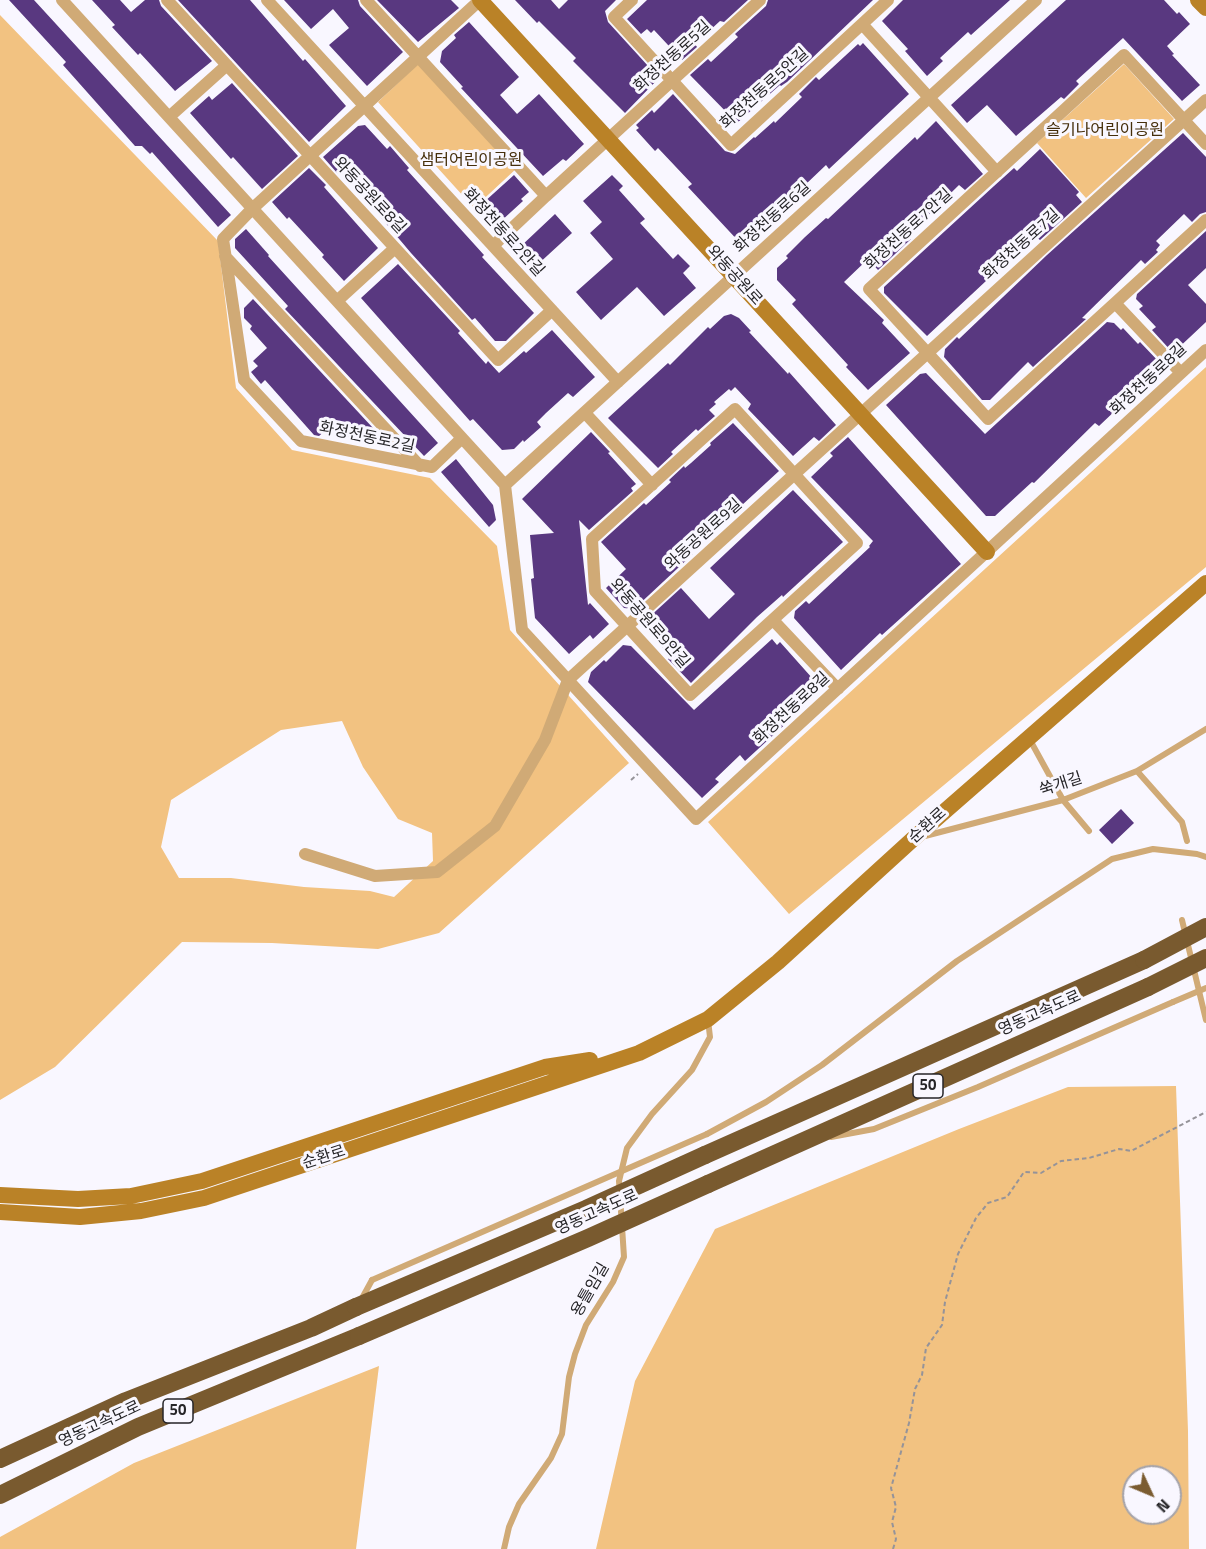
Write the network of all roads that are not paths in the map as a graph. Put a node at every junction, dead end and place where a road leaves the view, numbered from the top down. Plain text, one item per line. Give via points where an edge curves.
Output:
1 (62, 0) edge
2 (166, 0) edge
3 (267, 0) edge
4 (366, 0) edge
5 (480, 0) edge
6 (632, 0) edge
7 (760, 0) edge
8 (888, 0) edge
9 (1036, 0) edge
10 (1198, 0) edge
11 (1206, 8) edge
12 (862, 24) junction
13 (419, 57) junction
14 (226, 65) junction
15 (672, 81) junction
16 (929, 98) junction
17 (1206, 100) edge
18 (365, 106) junction
19 (169, 117) junction
20 (1184, 120) junction
21 (609, 138) junction
22 (1206, 144) edge
23 (310, 156) junction
24 (997, 172) junction
25 (546, 196) junction
26 (252, 208) junction
27 (1206, 220) edge
28 (493, 246) junction
29 (395, 248) junction
30 (225, 256) junction
31 (734, 276) junction
32 (337, 301) junction
33 (1115, 303) junction
34 (552, 310) junction
35 (1206, 350) edge
36 (928, 353) junction
37 (1181, 374) junction
38 (618, 382) junction
39 (585, 413) junction
40 (861, 414) junction
41 (462, 438) junction
42 (420, 466) junction
43 (795, 475) junction
44 (505, 485) junction
45 (652, 485) junction
46 (987, 552) junction
47 (1206, 583) edge
48 (772, 620) junction
49 (628, 626) junction
50 (568, 680) junction
51 (838, 689) junction
52 (1206, 729) edge
53 (1029, 737) junction
54 (1137, 771) junction
55 (1064, 800) junction
56 (1089, 831) dead end
57 (913, 839) junction
58 (1187, 842) dead end
59 (305, 854) dead end
60 (1206, 857) edge
61 (1182, 920) dead end
62 (1206, 927) edge
63 (1206, 958) edge
64 (1206, 988) edge
65 (708, 1019) junction
66 (1206, 1020) edge
67 (639, 1053) junction
68 (804, 1142) junction
69 (0, 1195) edge
70 (0, 1212) edge
71 (356, 1307) junction
72 (0, 1459) edge
73 (0, 1495) edge
74 (504, 1549) edge

1 - 19 street
2 - 14 street, 와동공원로8길
3 - 18 street, 화정천동로2안길
4 - 13 street
5 - 13 street, 화정천동로2길
5 - 21 main road, 와동공원로
6 - 15 street, 화정천동로5안길 via 614,17
7 - 15 street, 화정천동로5길
8 - 12 street, 화정천동로5안길
9 - 16 street, 화정천동로6길
10 - 11 main road
12 - 15 street, 화정천동로5안길 via 731,145
12 - 16 street
13 - 18 street, 화정천동로2길
13 - 25 street
14 - 19 street
14 - 23 street, 와동공원로8길
15 - 21 street, 화정천동로5길
16 - 24 street
16 - 31 street, 화정천동로6길
17 - 20 street, 화정천동로7길
18 - 23 street, 화정천동로2길
18 - 28 street, 화정천동로2안길
19 - 26 street
20 - 22 street, 화정천동로7안길
20 - 24 street, 화정천동로7안길 via 1125,55
20 - 36 street, 화정천동로7길
21 - 25 street
21 - 31 main road, 와동공원로
23 - 26 street, 화정천동로2길
23 - 29 street, 와동공원로8길
24 - 36 street, 화정천동로7안길 via 869,289
25 - 28 street
26 - 30 street, 화정천동로2길 via 223,239
26 - 32 street
27 - 33 street, 화정천동로7안길
28 - 34 street, 화정천동로2안길
29 - 32 street
29 - 34 street, 와동공원로8길 via 498,360
30 - 42 street, 화정천동로2길
30 - 42 street, 화정천동로2길 via 244,380 302,441
31 - 38 street, 화정천동로6길
31 - 40 main road, 와동공원로
32 - 41 street
33 - 36 street, 화정천동로7안길 via 988,419
33 - 37 street
34 - 38 street, 화정천동로2안길
35 - 37 street, 화정천동로8길
36 - 40 street, 화정천동로7길
37 - 46 street, 화정천동로8길
38 - 39 street, 화정천동로6길
39 - 44 street, 화정천동로6길
39 - 45 street
40 - 43 street, 와동공원로9길
40 - 46 main road, 와동공원로
41 - 42 street via 432,467
41 - 44 street
43 - 45 street, 와동공원로9안길 via 735,409
43 - 48 street, 와동공원로9안길 via 857,543
43 - 49 street, 와동공원로9길
44 - 50 street, 화정천동로8길 via 522,630
45 - 49 street, 와동공원로9안길 via 592,539 595,591
46 - 51 street, 화정천동로8길
47 - 53 main road, 순환로
48 - 49 street, 와동공원로9안길 via 690,695
48 - 51 street
49 - 50 street, 와동공원로9길
50 - 51 street, 화정천동로8길 via 696,819
50 - 59 street via 545,740 495,826 437,872 375,876
52 - 54 lane, 쑥개길
53 - 55 lane
53 - 57 main road, 순환로
54 - 55 lane, 쑥개길
54 - 58 lane via 1182,822
55 - 56 lane
55 - 57 lane, 쑥개길
57 - 65 main road, 순환로 via 778,962
60 - 71 lane, bridge via 1153,849 1112,859 957,961 822,1065 766,1102 707,1134 372,1280
61 - 66 lane
62 - 71 highway, 영동고속도로 / 50, bridge via 1144,960 586,1209
63 - 68 highway, 영동고속도로 / 50, bridge
64 - 68 lane, bridge via 874,1129
65 - 67 main road, 순환로
65 - 74 lane, 용틀임길 via 710,1037 692,1070 627,1148 620,1181 624,1257 586,1325 575,1354 562,1434 551,1458 519,1504
67 - 69 main road, 순환로 via 545,1067 202,1181 131,1196
67 - 70 main road, 순환로 via 204,1198 141,1211 80,1217
68 - 73 highway, 영동고속도로 / 50, bridge via 359,1336 138,1427
71 - 72 highway, 영동고속도로 / 50 via 126,1401

